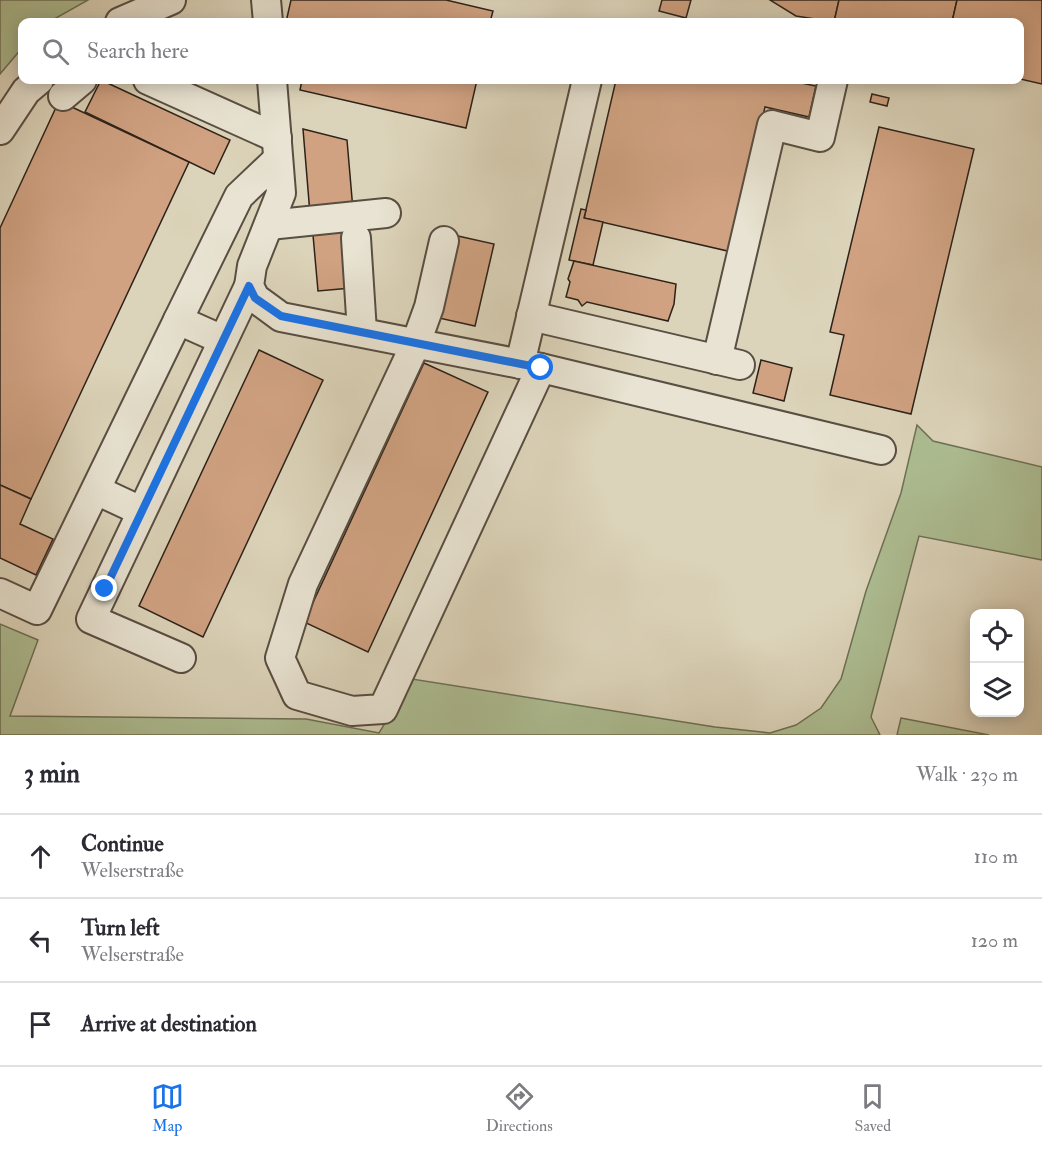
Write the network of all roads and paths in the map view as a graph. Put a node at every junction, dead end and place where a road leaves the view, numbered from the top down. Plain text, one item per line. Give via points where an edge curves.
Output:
1 (171, 0) edge
2 (266, 0) edge
3 (129, 18) edge
4 (268, 18) edge
5 (34, 84) edge
6 (156, 84) edge
7 (272, 84) edge
8 (586, 84) edge
9 (832, 84) edge
10 (0, 130) edge
11 (278, 149) junction
12 (386, 213) dead end
13 (268, 225) junction
14 (356, 238) dead end
15 (444, 241) dead end
16 (249, 286) junction
17 (531, 316) junction
18 (178, 320) junction
19 (362, 332) junction
20 (224, 340) junction
21 (416, 343) junction
22 (530, 365) junction
23 (881, 450) dead end
24 (96, 490) junction
25 (141, 511) junction
26 (0, 593) edge
27 (181, 658) dead end

1 - 3 street
2 - 4 street
5 - 10 street
6 - 11 street
7 - 11 street
8 - 17 street
9 - 17 street via 820,137 772,125 728,363
11 - 13 street via 281,193
11 - 18 street via 239,196
12 - 13 street
13 - 16 street via 252,266
14 - 19 street
15 - 21 street via 429,307
16 - 19 street via 255,298 281,316
16 - 20 street
17 - 22 street
18 - 20 street
18 - 24 street
19 - 21 street
20 - 25 street
21 - 22 street
21 - 22 street via 303,584 280,658 297,694 352,711 383,710
22 - 23 street
24 - 25 street
24 - 26 street via 37,610
25 - 27 street via 91,619

